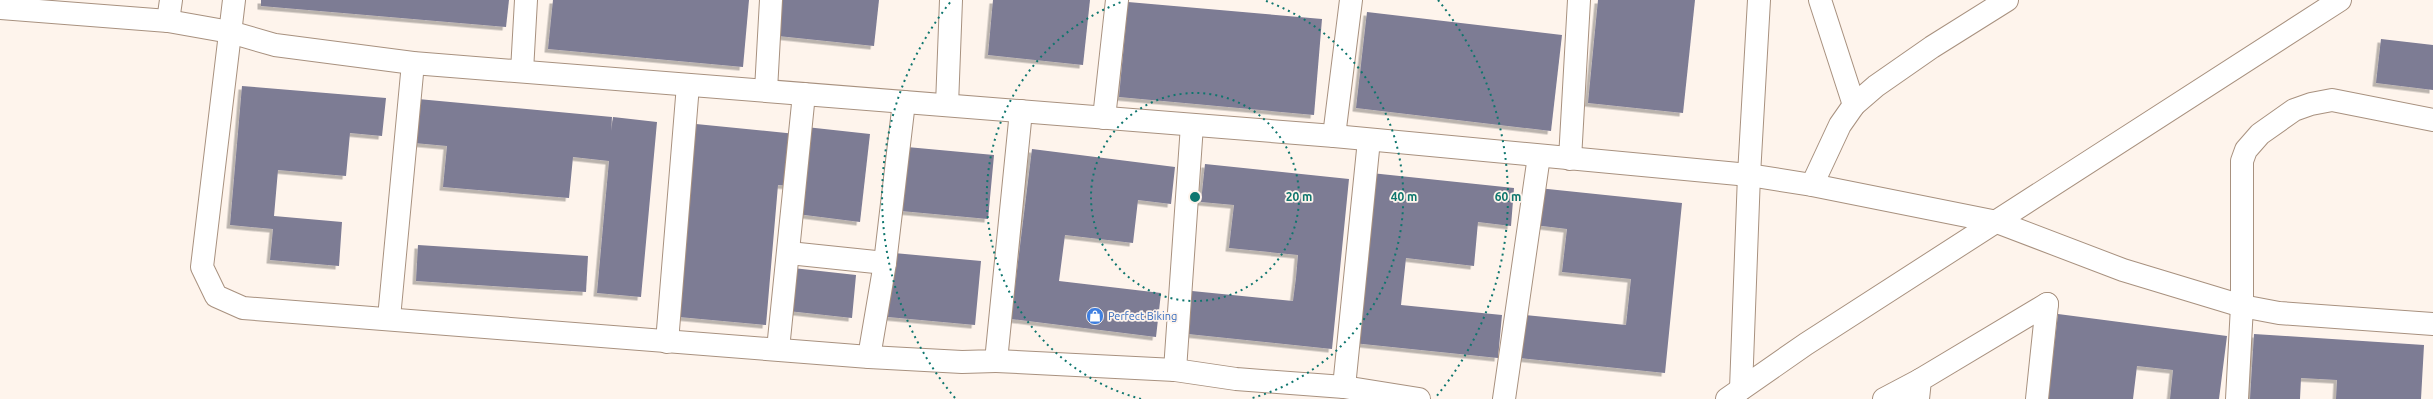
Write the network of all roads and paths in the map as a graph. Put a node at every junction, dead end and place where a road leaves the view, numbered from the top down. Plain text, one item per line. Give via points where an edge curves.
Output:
1 (171, 0) edge
2 (234, 0) edge
3 (526, 0) edge
4 (771, 0) edge
5 (951, 0) edge
6 (1117, 0) edge
7 (1351, 0) edge
8 (1579, 0) edge
9 (1759, 0) edge
10 (1820, 0) edge
11 (2007, 0) edge
12 (2340, 0) edge
13 (0, 8) edge
14 (168, 21) junction
15 (230, 32) junction
16 (413, 63) junction
17 (522, 71) junction
18 (688, 85) junction
19 (766, 90) junction
20 (804, 94) junction
21 (904, 102) junction
22 (947, 105) junction
23 (1854, 105) junction
24 (1021, 111) junction
25 (1104, 118) junction
26 (2433, 120) edge
27 (1192, 125) junction
28 (1334, 136) junction
29 (1369, 140) junction
30 (1539, 156) junction
31 (1570, 159) junction
32 (1749, 175) junction
33 (1812, 185) junction
34 (1997, 222) junction
35 (789, 253) junction
36 (885, 263) junction
37 (2242, 306) junction
38 (389, 318) junction
39 (2433, 324) edge
40 (667, 342) junction
41 (778, 349) junction
42 (869, 357) junction
43 (996, 361) junction
44 (1175, 370) junction
45 (1344, 387) junction
46 (1919, 390) edge
47 (1734, 394) edge
48 (1419, 399) edge
49 (1504, 399) edge
50 (1884, 399) edge
51 (2037, 399) edge
52 (2237, 399) edge

1 - 14 street
2 - 15 street
3 - 17 street
4 - 19 street
5 - 22 street
6 - 25 street
7 - 28 street
8 - 31 street
9 - 32 street
10 - 23 street
11 - 23 street via 1876,86
12 - 34 street
13 - 14 street
14 - 15 street
15 - 16 street via 275,45
15 - 38 street via 202,267 216,296 243,308
16 - 17 street
16 - 38 street
17 - 18 street
18 - 19 street
18 - 40 street
19 - 20 street
20 - 21 street
20 - 35 street
21 - 22 street
21 - 36 street
22 - 24 street
23 - 33 street via 1840,126
24 - 25 street
24 - 43 street
25 - 27 street
26 - 37 street via 2332,100 2294,110 2260,134 2246,150 2242,161
27 - 28 street
27 - 44 street
28 - 29 street
29 - 30 street
29 - 45 street
30 - 31 street
30 - 49 street
31 - 32 street
32 - 33 street
32 - 47 street
33 - 34 street
34 - 37 street via 2123,270
34 - 47 street via 1806,344
35 - 36 street
35 - 41 street
36 - 42 street
37 - 39 street via 2279,313
37 - 52 street
38 - 40 street
40 - 41 street
41 - 42 street
42 - 43 street via 962,362
43 - 44 street
44 - 45 street via 1236,379
45 - 48 street
46 - 50 street
46 - 51 street via 2047,304

